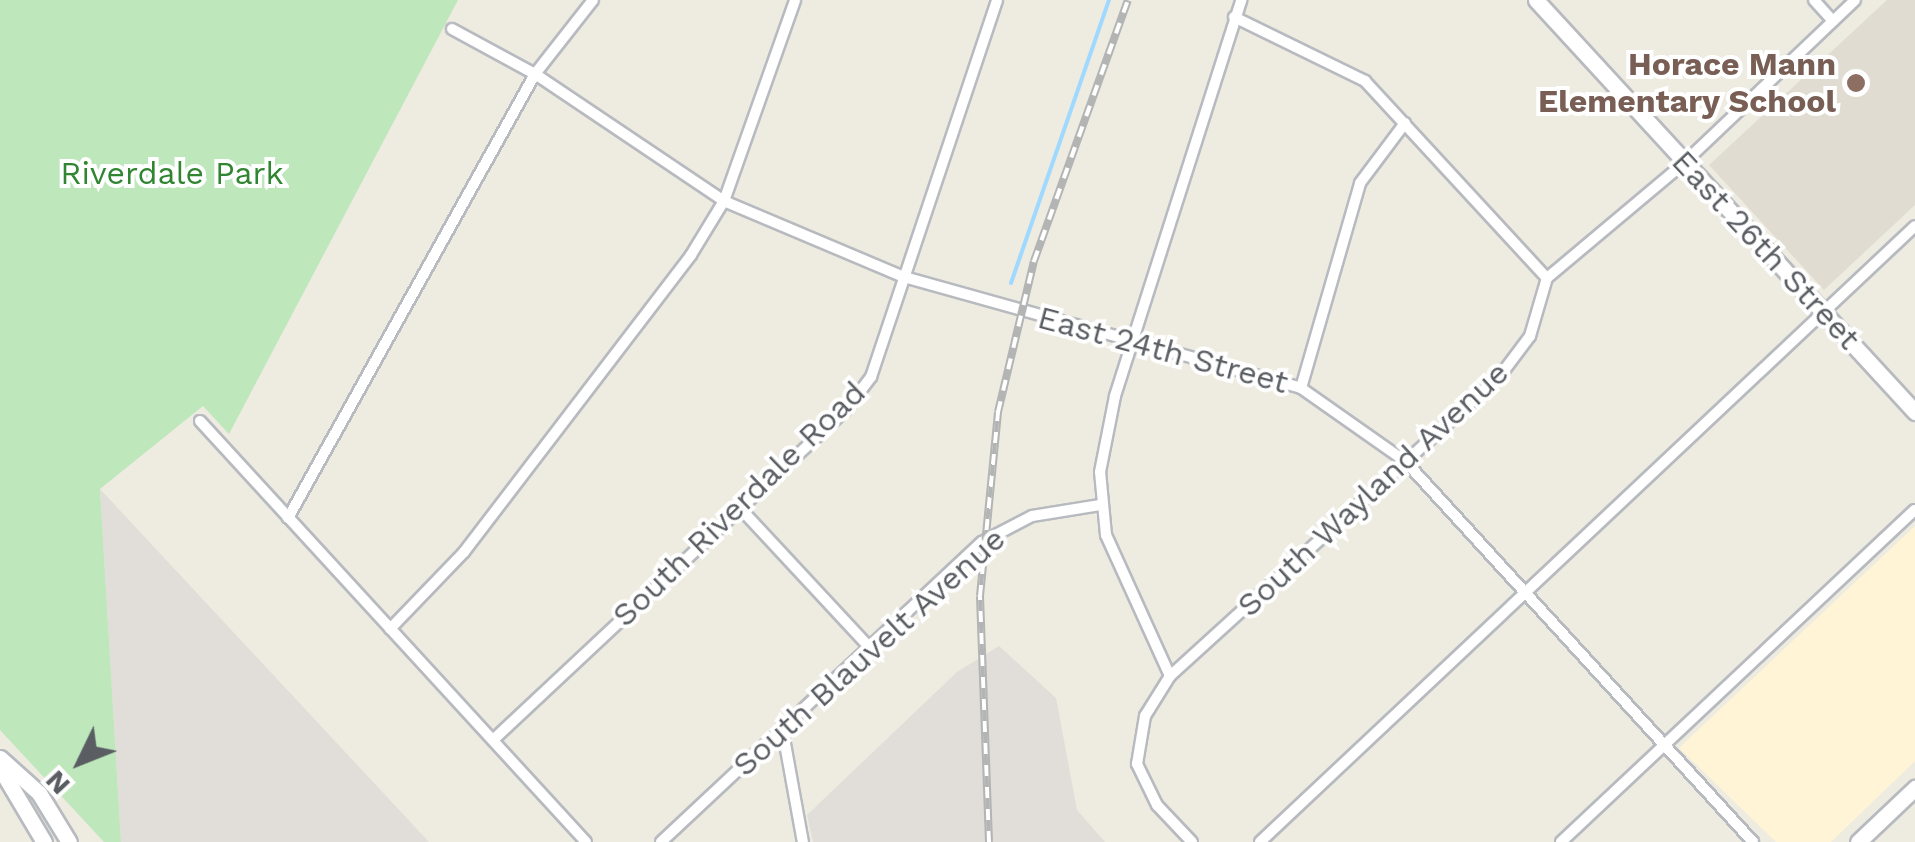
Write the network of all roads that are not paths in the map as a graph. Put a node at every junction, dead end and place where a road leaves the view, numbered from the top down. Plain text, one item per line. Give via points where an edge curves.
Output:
1 (593, 0) edge
2 (796, 0) edge
3 (997, 0) edge
4 (1241, 0) edge
5 (1814, 0) edge
6 (1856, 0) edge
7 (1547, 4) edge
8 (1234, 17) junction
9 (1833, 21) junction
10 (452, 29) dead end
11 (535, 74) junction
12 (1405, 123) junction
13 (1684, 163) junction
14 (724, 201) junction
15 (1915, 226) edge
16 (904, 278) junction
17 (1547, 278) junction
18 (1824, 312) junction
19 (1131, 343) junction
20 (1301, 388) junction
21 (1915, 412) edge
22 (200, 421) dead end
23 (1405, 461) junction
24 (1100, 506) junction
25 (740, 508) junction
26 (1915, 510) edge
27 (288, 518) junction
28 (1525, 592) junction
29 (390, 630) junction
30 (869, 646) junction
31 (1170, 676) junction
32 (782, 727) junction
33 (492, 740) junction
34 (1664, 746) junction
35 (0, 758) edge
36 (0, 768) edge
37 (1915, 788) edge
38 (44, 842) edge
39 (69, 842) edge
40 (586, 842) edge
41 (661, 842) edge
42 (803, 842) edge
43 (1192, 842) edge
44 (1260, 842) edge
45 (1561, 842) edge
46 (1753, 842) edge
47 (1858, 842) edge

1 - 11 street
2 - 14 street
3 - 16 street, South Riverdale Road
4 - 8 street
5 - 9 street
6 - 9 street
7 - 13 main road, East 26th Street
8 - 12 street via 1340,62
8 - 19 street
9 - 13 street
10 - 11 street, East 24th Street
11 - 14 street, East 24th Street
11 - 27 street
12 - 17 street
12 - 20 street via 1360,183
13 - 17 street
13 - 18 main road, East 26th Street
14 - 16 street, East 24th Street
14 - 29 street via 464,552
15 - 18 street
16 - 19 street, East 24th Street
16 - 25 street, South Riverdale Road via 859,394
17 - 23 street, South Wayland Avenue via 1520,354
18 - 21 main road, East 26th Street
18 - 28 street
19 - 20 street, East 24th Street
19 - 24 street via 1104,436
20 - 23 street, East 24th Street
22 - 27 street
23 - 28 street, East 24th Street
23 - 31 street, South Wayland Avenue
24 - 30 street, South Blauvelt Avenue via 1032,516 990,536
24 - 31 street via 1128,596
25 - 30 street
25 - 33 street, South Riverdale Road
26 - 34 street
27 - 29 street
28 - 34 street, East 24th Street
28 - 44 street
29 - 33 street
30 - 32 street, South Blauvelt Avenue
31 - 43 street, South Wayland Avenue via 1145,716 1137,764 1157,805
32 - 41 street, South Blauvelt Avenue
32 - 42 street
33 - 40 street
34 - 45 street
34 - 46 street, East 24th Street
35 - 39 main road via 39,793
36 - 38 main road
37 - 47 main road

